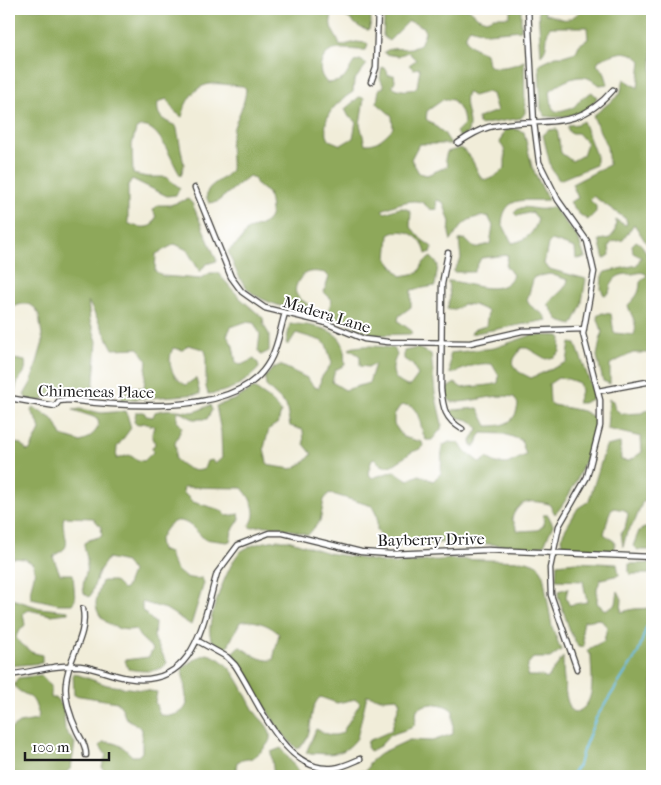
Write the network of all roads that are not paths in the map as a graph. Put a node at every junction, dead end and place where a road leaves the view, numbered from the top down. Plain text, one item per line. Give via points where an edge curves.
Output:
1 (378, 9) edge
2 (528, 9) edge
3 (371, 82) dead end
4 (613, 90) dead end
5 (534, 123) junction
6 (458, 143) dead end
7 (194, 188) dead end
8 (448, 252) dead end
9 (285, 314) junction
10 (584, 329) junction
11 (441, 342) junction
12 (652, 381) edge
13 (598, 391) junction
14 (9, 398) edge
15 (462, 430) dead end
16 (552, 553) junction
17 (652, 557) edge
18 (83, 609) dead end
19 (198, 641) junction
20 (70, 666) junction
21 (576, 669) dead end
22 (9, 675) edge
23 (86, 755) dead end
24 (360, 759) dead end

1 - 3 street via 376,68
2 - 5 street
4 - 5 street via 585,114 560,122
5 - 6 street via 486,128
5 - 10 street via 536,149 544,174 591,252 594,279
7 - 9 street, Madera Lane via 236,286 257,303
8 - 11 street via 442,284
9 - 11 street, Madera Lane via 323,322 371,341
9 - 14 street, Chimeneas Place via 278,343 268,365 248,386 233,394 131,406 68,400 59,401 55,406
10 - 11 street, Madera Lane via 534,329 479,341
10 - 13 street via 586,350
11 - 15 street via 443,402 450,422
12 - 13 street
13 - 16 street via 600,426 593,458 587,477 559,526
16 - 17 street, Bayberry Drive
16 - 19 street, Bayberry Drive via 488,550 361,552 269,532 247,539 230,553 217,573
16 - 21 street via 552,595
18 - 20 street via 84,626
19 - 20 street via 182,664 149,678 126,678
19 - 24 street via 235,665 280,739 293,754 312,766 323,768 342,766
20 - 22 street
20 - 23 street via 66,683 67,706 84,742

